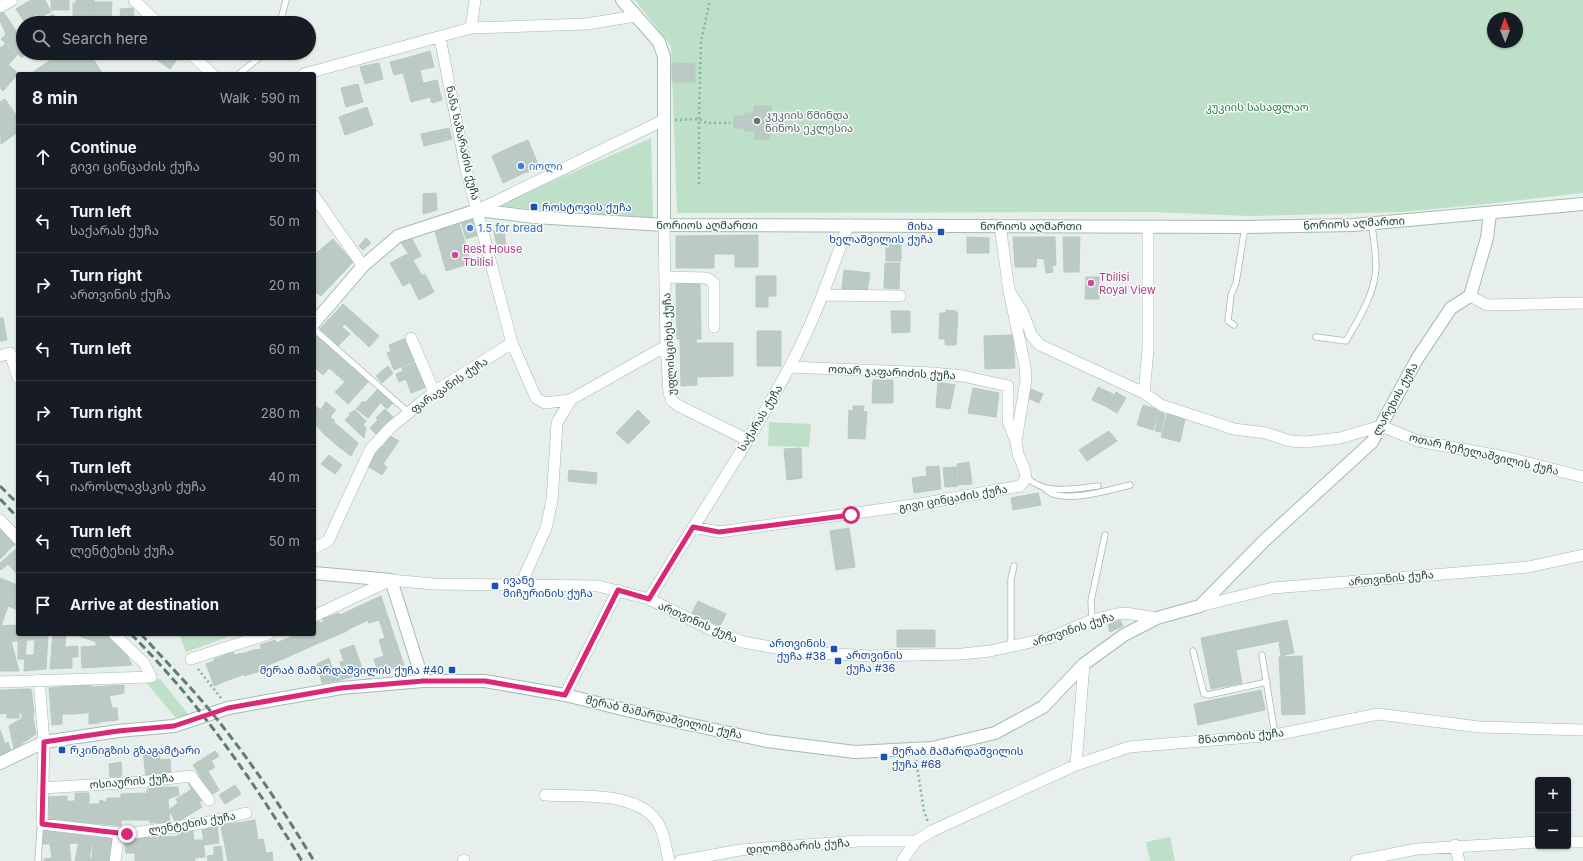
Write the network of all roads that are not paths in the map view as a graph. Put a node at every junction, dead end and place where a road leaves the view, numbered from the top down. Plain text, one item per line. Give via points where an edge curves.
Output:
1 (12, 0) edge
2 (134, 0) edge
3 (286, 0) edge
4 (475, 0) edge
5 (622, 0) edge
6 (0, 7) edge
7 (151, 16) edge
8 (282, 16) edge
9 (636, 16) junction
10 (471, 28) junction
11 (440, 38) junction
12 (197, 60) edge
13 (256, 60) edge
14 (210, 72) edge
15 (241, 72) edge
16 (312, 72) edge
17 (664, 120) junction
18 (316, 199) edge
19 (1583, 204) edge
20 (478, 210) junction
21 (1490, 214) junction
22 (1372, 223) junction
23 (664, 225) junction
24 (848, 225) junction
25 (1000, 226) junction
26 (1148, 227) junction
27 (1244, 227) junction
28 (364, 266) junction
29 (665, 277) junction
30 (1009, 291) junction
31 (823, 295) junction
32 (900, 296) dead end
33 (1470, 296) junction
34 (1583, 303) edge
35 (316, 321) edge
36 (1234, 325) dead end
37 (714, 326) dead end
38 (316, 331) edge
39 (1316, 337) dead end
40 (411, 338) dead end
41 (512, 343) junction
42 (666, 346) junction
43 (0, 356) edge
44 (790, 367) junction
45 (16, 372) edge
46 (434, 392) junction
47 (1144, 393) junction
48 (570, 400) junction
49 (408, 412) junction
50 (1381, 426) junction
51 (748, 440) junction
52 (1016, 441) junction
53 (1583, 477) edge
54 (1026, 478) junction
55 (1130, 485) dead end
56 (1098, 486) dead end
57 (1042, 487) junction
58 (0, 520) edge
59 (693, 527) junction
60 (1105, 535) dead end
61 (16, 537) edge
62 (316, 547) edge
63 (1583, 555) edge
64 (1014, 566) dead end
65 (316, 573) edge
66 (391, 580) junction
67 (521, 584) junction
68 (618, 590) junction
69 (649, 599) junction
70 (1200, 606) junction
71 (316, 615) edge
72 (1157, 618) junction
73 (1092, 620) junction
74 (116, 636) edge
75 (262, 636) edge
76 (1011, 648) junction
77 (1193, 651) dead end
78 (1262, 655) dead end
79 (191, 659) road end
80 (1084, 664) junction
81 (39, 680) junction
82 (423, 681) junction
83 (0, 682) edge
84 (1266, 682) junction
85 (565, 695) junction
86 (1583, 730) edge
87 (1275, 735) junction
88 (44, 742) junction
89 (0, 763) edge
90 (1076, 765) junction
91 (43, 788) junction
92 (544, 795) dead end
93 (209, 800) dead end
94 (246, 813) dead end
95 (42, 824) junction
96 (119, 833) junction
97 (916, 841) junction
98 (1535, 842) edge
99 (1571, 842) edge
100 (1583, 842) edge
101 (1455, 846) junction
102 (38, 861) edge
103 (115, 861) edge
104 (669, 861) edge
105 (680, 861) edge
106 (902, 861) edge
107 (1356, 861) edge
108 (1459, 861) edge

1 - 6 street
2 - 7 street
3 - 8 lane
4 - 10 street
5 - 9 street
9 - 10 street via 586,24
9 - 17 street via 659,42 664,57
10 - 11 street
11 - 16 street
11 - 20 street, ნანა ხაზარაძის ქუჩა via 466,169
12 - 14 street
13 - 15 lane
17 - 20 street, ნორიოს აღმართი
17 - 23 street
18 - 28 street
19 - 21 street, ნორიოს აღმართი
20 - 23 street, ნორიოს აღმართი via 534,217
20 - 28 street, ნორიოს აღმართი via 398,236
20 - 41 street, ნანა ხაზარაძის ქუჩა
21 - 22 street, ნორიოს აღმართი
21 - 33 street via 1487,238
22 - 27 street, ნორიოს აღმართი
22 - 39 lane via 1375,278 1364,309 1346,341
23 - 24 street, ნორიოს აღმართი
23 - 29 street, უფლისციხეს ქუჩა
24 - 25 street, ნორიოს აღმართი
24 - 31 street, საქარას ქუჩა
25 - 26 street, ნორიოს აღმართი
25 - 30 street
26 - 27 street, ნორიოს აღმართი
26 - 47 street via 1148,350
27 - 36 lane via 1228,321
28 - 35 street, ნორიოს აღმართი
29 - 37 street via 707,278 714,283
29 - 42 street, უფლისციხეს ქუჩა
30 - 47 street via 1022,311 1032,336 1040,345
30 - 52 street via 1026,380
31 - 32 street
31 - 44 street, საქარას ქუჩა
33 - 34 street via 1487,305
33 - 50 street, ლარეხის ქუჩა via 1451,308 1417,359
38 - 49 lane
40 - 46 street
41 - 46 street, ფარავანის ქუჩა
41 - 48 street, ნანა ხაზარაძის ქუჩა via 536,398 545,403
42 - 48 street
42 - 51 street, უფლისციხეს ქუჩა via 669,393 672,401
43 - 45 street via 10,353
44 - 51 street, საქარას ქუჩა
44 - 52 street, ოთარ ჯაფარიძის ქუჩა via 933,373 963,376 1008,386 1008,421
46 - 49 street, ფარავანის ქუჩა
47 - 50 street via 1161,405 1209,421 1234,429 1266,433 1290,441 1340,438
48 - 67 street via 557,423 552,501 546,528
49 - 62 street, ფარავანის ქუჩა via 370,450 328,541
50 - 53 street, ოთარ ჩეჩელაშვილის ქუჩა via 1418,441 1505,457
50 - 70 street, ლარეხის ქუჩა via 1372,442 1266,540
51 - 59 street, საქარას ქუჩა
52 - 54 street
54 - 57 lane
54 - 59 street, გივი ცინცაძის ქუჩა via 1020,486 859,514 719,532
55 - 57 lane via 1064,496 1051,494
56 - 57 lane via 1072,489
58 - 61 street
59 - 69 street, საქარას ქუჩა
60 - 73 lane via 1091,601
63 - 70 street, ართვინის ქუჩა via 1528,567 1273,588
64 - 76 lane via 1011,579
65 - 66 street
66 - 67 street, ართვინის ქუჩა via 433,584
66 - 71 street
66 - 82 street
67 - 68 street, ართვინის ქუჩა via 598,586
68 - 69 street, ართვინის ქუჩა
68 - 85 street
69 - 76 street, ართვინის ქუჩა via 714,631 743,642 798,652 871,656 962,654
70 - 72 street, მერაბ მამარდაშვილის ქუჩა
72 - 73 street, ართვინის ქუჩა via 1125,613
72 - 80 street, მერაბ მამარდაშვილის ქუჩა via 1124,635
73 - 76 street, ართვინის ქუჩა via 1049,638
74 - 81 street via 144,663 151,676
75 - 79 street
77 - 84 lane via 1204,694
78 - 84 lane
80 - 85 street, მერაბ მამარდაშვილის ქუჩა via 1043,707 995,733 932,748 855,752 767,740
80 - 90 street
81 - 83 street
81 - 88 street
82 - 85 street, მერაბ მამარდაშვილის ქუჩა via 485,681
82 - 88 street, მერაბ მამარდაშვილის ქუჩა via 341,688 228,708 174,726
84 - 87 lane
86 - 87 street, მნათობის ქუჩა via 1479,728 1378,714
87 - 90 street, მნათობის ქუჩა via 1129,747
88 - 89 street, მერაბ მამარდაშვილის ქუჩა
88 - 91 street
90 - 97 street, მნათობის ქუჩა via 932,831
91 - 93 street, ოსიაურის ქუჩა via 192,776
91 - 95 street
92 - 104 street via 618,798 638,805 652,815 660,826
94 - 96 street, ლენტეხის ქუჩა via 204,823
95 - 96 street, ლენტეხის ქუჩა
95 - 102 lane
96 - 103 street
97 - 105 street, დიღომბარის ქუჩა via 859,841 740,850
97 - 106 street
98 - 101 street
99 - 100 street
101 - 107 street via 1417,849
101 - 108 street

